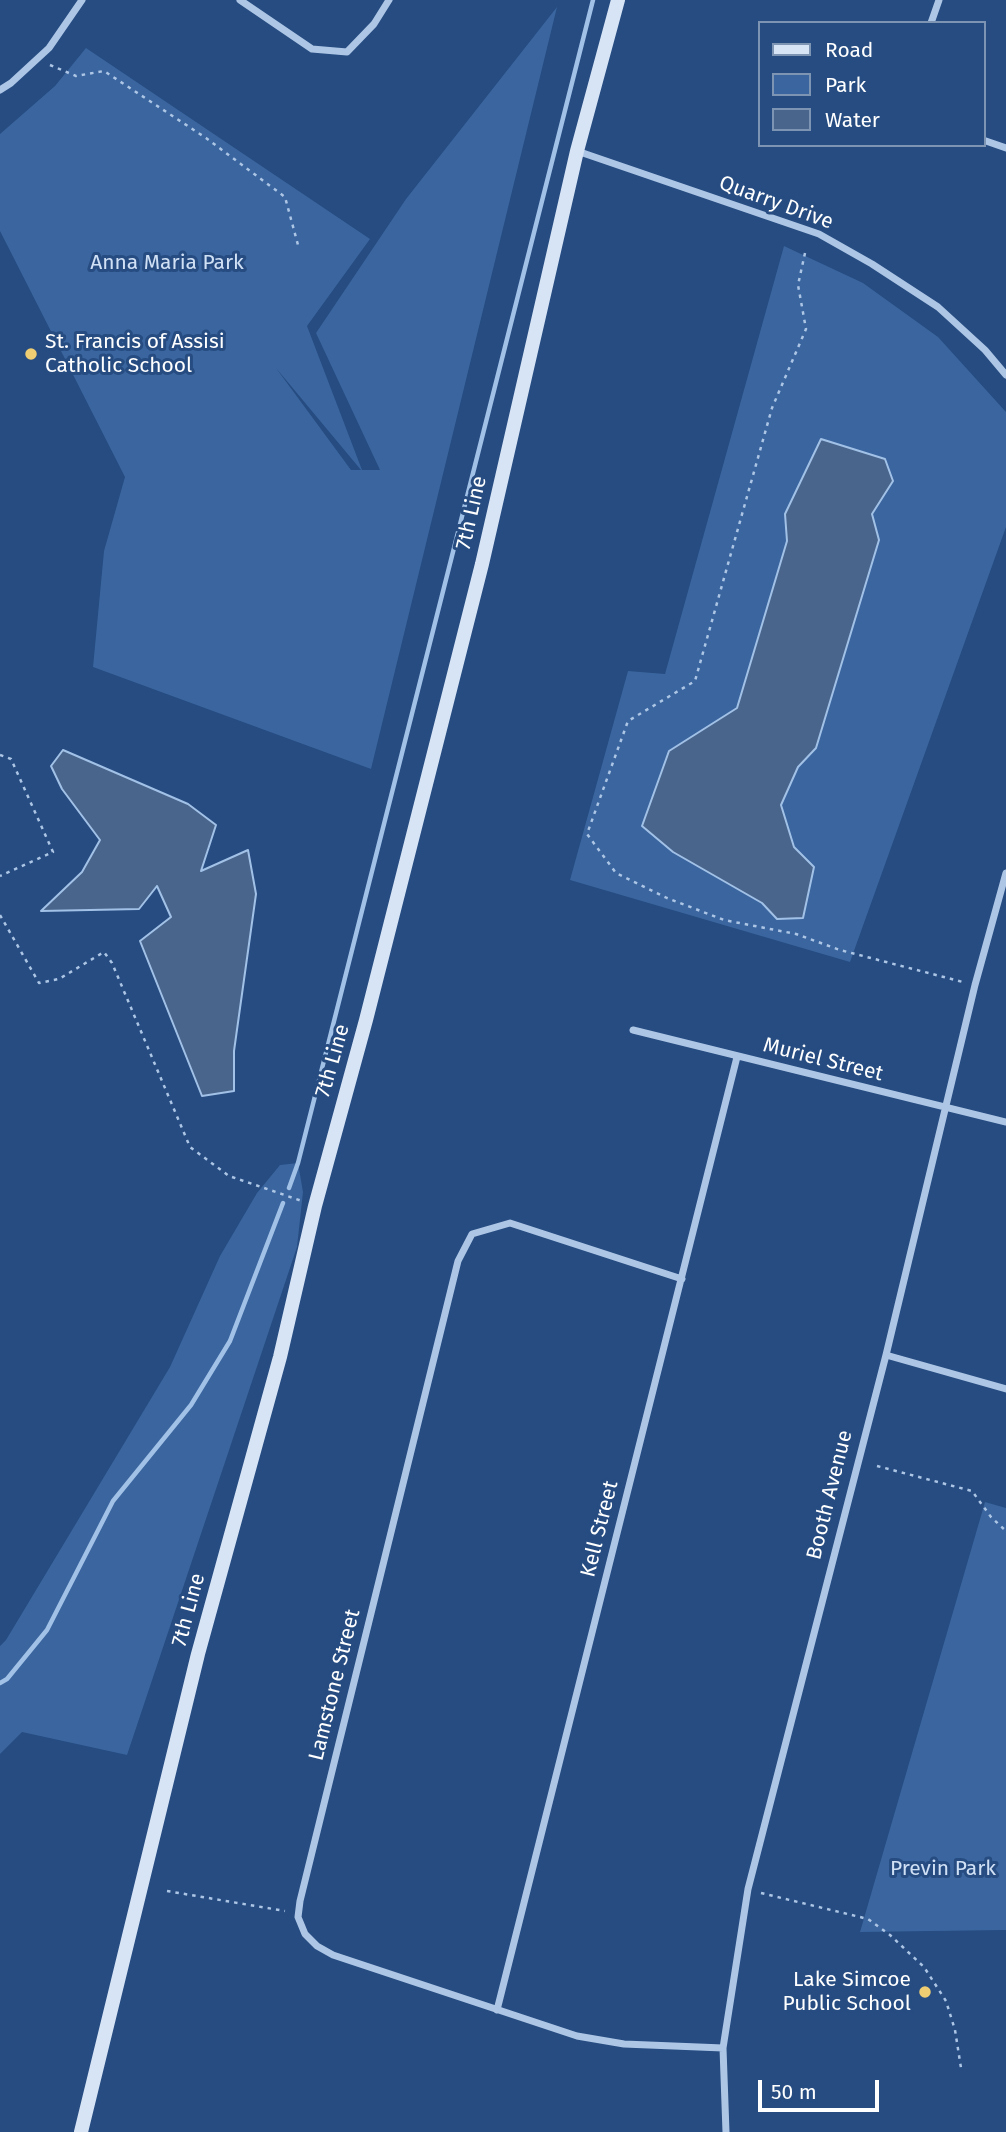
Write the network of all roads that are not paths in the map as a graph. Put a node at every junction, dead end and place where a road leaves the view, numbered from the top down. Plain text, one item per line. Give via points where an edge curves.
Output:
1 (82, 0) edge
2 (240, 0) edge
3 (389, 0) edge
4 (618, 0) edge
5 (939, 0) edge
6 (932, 21) edge
7 (0, 90) edge
8 (985, 141) edge
9 (1006, 148) edge
10 (577, 151) junction
11 (1006, 375) edge
12 (1006, 873) edge
13 (633, 1030) dead end
14 (737, 1057) junction
15 (945, 1106) junction
16 (1006, 1122) edge
17 (682, 1279) junction
18 (886, 1354) junction
19 (1006, 1389) edge
20 (497, 2010) junction
21 (723, 2048) junction
22 (81, 2132) edge
23 (726, 2132) edge

1 - 7 street via 49,48
2 - 3 street via 312,49 347,52
4 - 10 street, 7th Line
5 - 6 street
8 - 9 street
10 - 11 street, Quarry Drive via 819,234 939,307
10 - 22 street, 7th Line via 482,564 280,1357 198,1654
12 - 15 street, Booth Avenue
13 - 14 street, Muriel Street
14 - 15 street, Muriel Street
14 - 17 street, Kell Street
15 - 16 street, Muriel Street
15 - 18 street, Booth Avenue
17 - 20 street, Kell Street
17 - 20 street, Lamstone Street via 510,1223 472,1234 458,1261 298,1917 305,1934 333,1955
18 - 19 street
18 - 21 street, Booth Avenue via 748,1889
20 - 21 street, Lamstone Street via 624,2044
21 - 23 street, Booth Avenue

